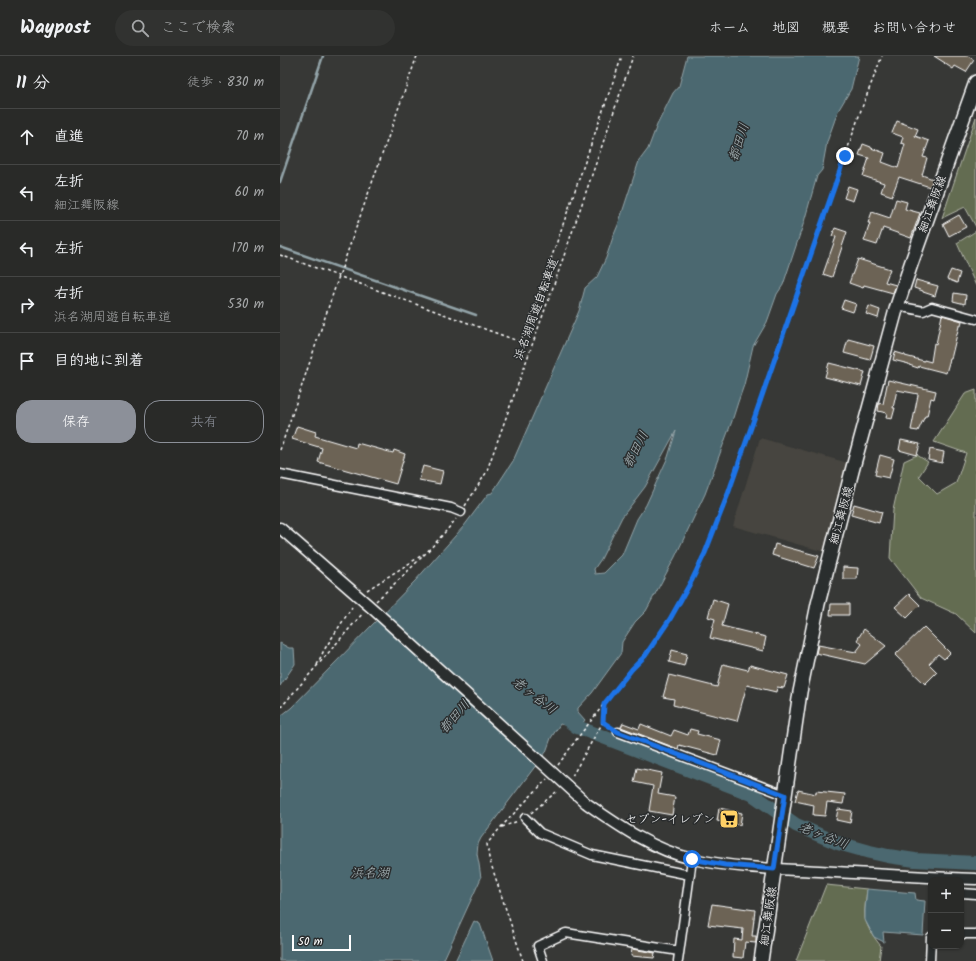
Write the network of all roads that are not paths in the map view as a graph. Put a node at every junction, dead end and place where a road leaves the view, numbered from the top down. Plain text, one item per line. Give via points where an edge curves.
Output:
1 (976, 82) edge
2 (897, 306) junction
3 (976, 319) edge
4 (280, 474) edge
5 (461, 512) road end
6 (280, 528) edge
7 (618, 732) road end
8 (785, 800) junction
9 (525, 818) dead end
10 (692, 859) junction
11 (774, 869) junction
12 (690, 875) junction
13 (976, 879) edge
14 (964, 894) edge
15 (976, 894) edge
16 (964, 934) edge
17 (976, 934) edge
18 (930, 949) edge
19 (679, 951) junction
20 (543, 961) edge
21 (678, 961) edge
22 (761, 961) edge
23 (930, 961) edge

1 - 2 main road, 細江舞阪線
2 - 3 street via 923,311 932,307
2 - 8 main road, 細江舞阪線 via 818,604 800,692
4 - 5 street
6 - 10 street via 371,607 586,803 622,828 659,847
7 - 8 street
8 - 11 main road, 細江舞阪線
9 - 12 street via 540,833 592,855
10 - 11 street
10 - 12 street
11 - 13 street
11 - 22 main road, 細江舞阪線
12 - 19 street
14 - 15 street
16 - 17 street
18 - 23 street
19 - 20 street via 566,933 538,946
19 - 21 street

